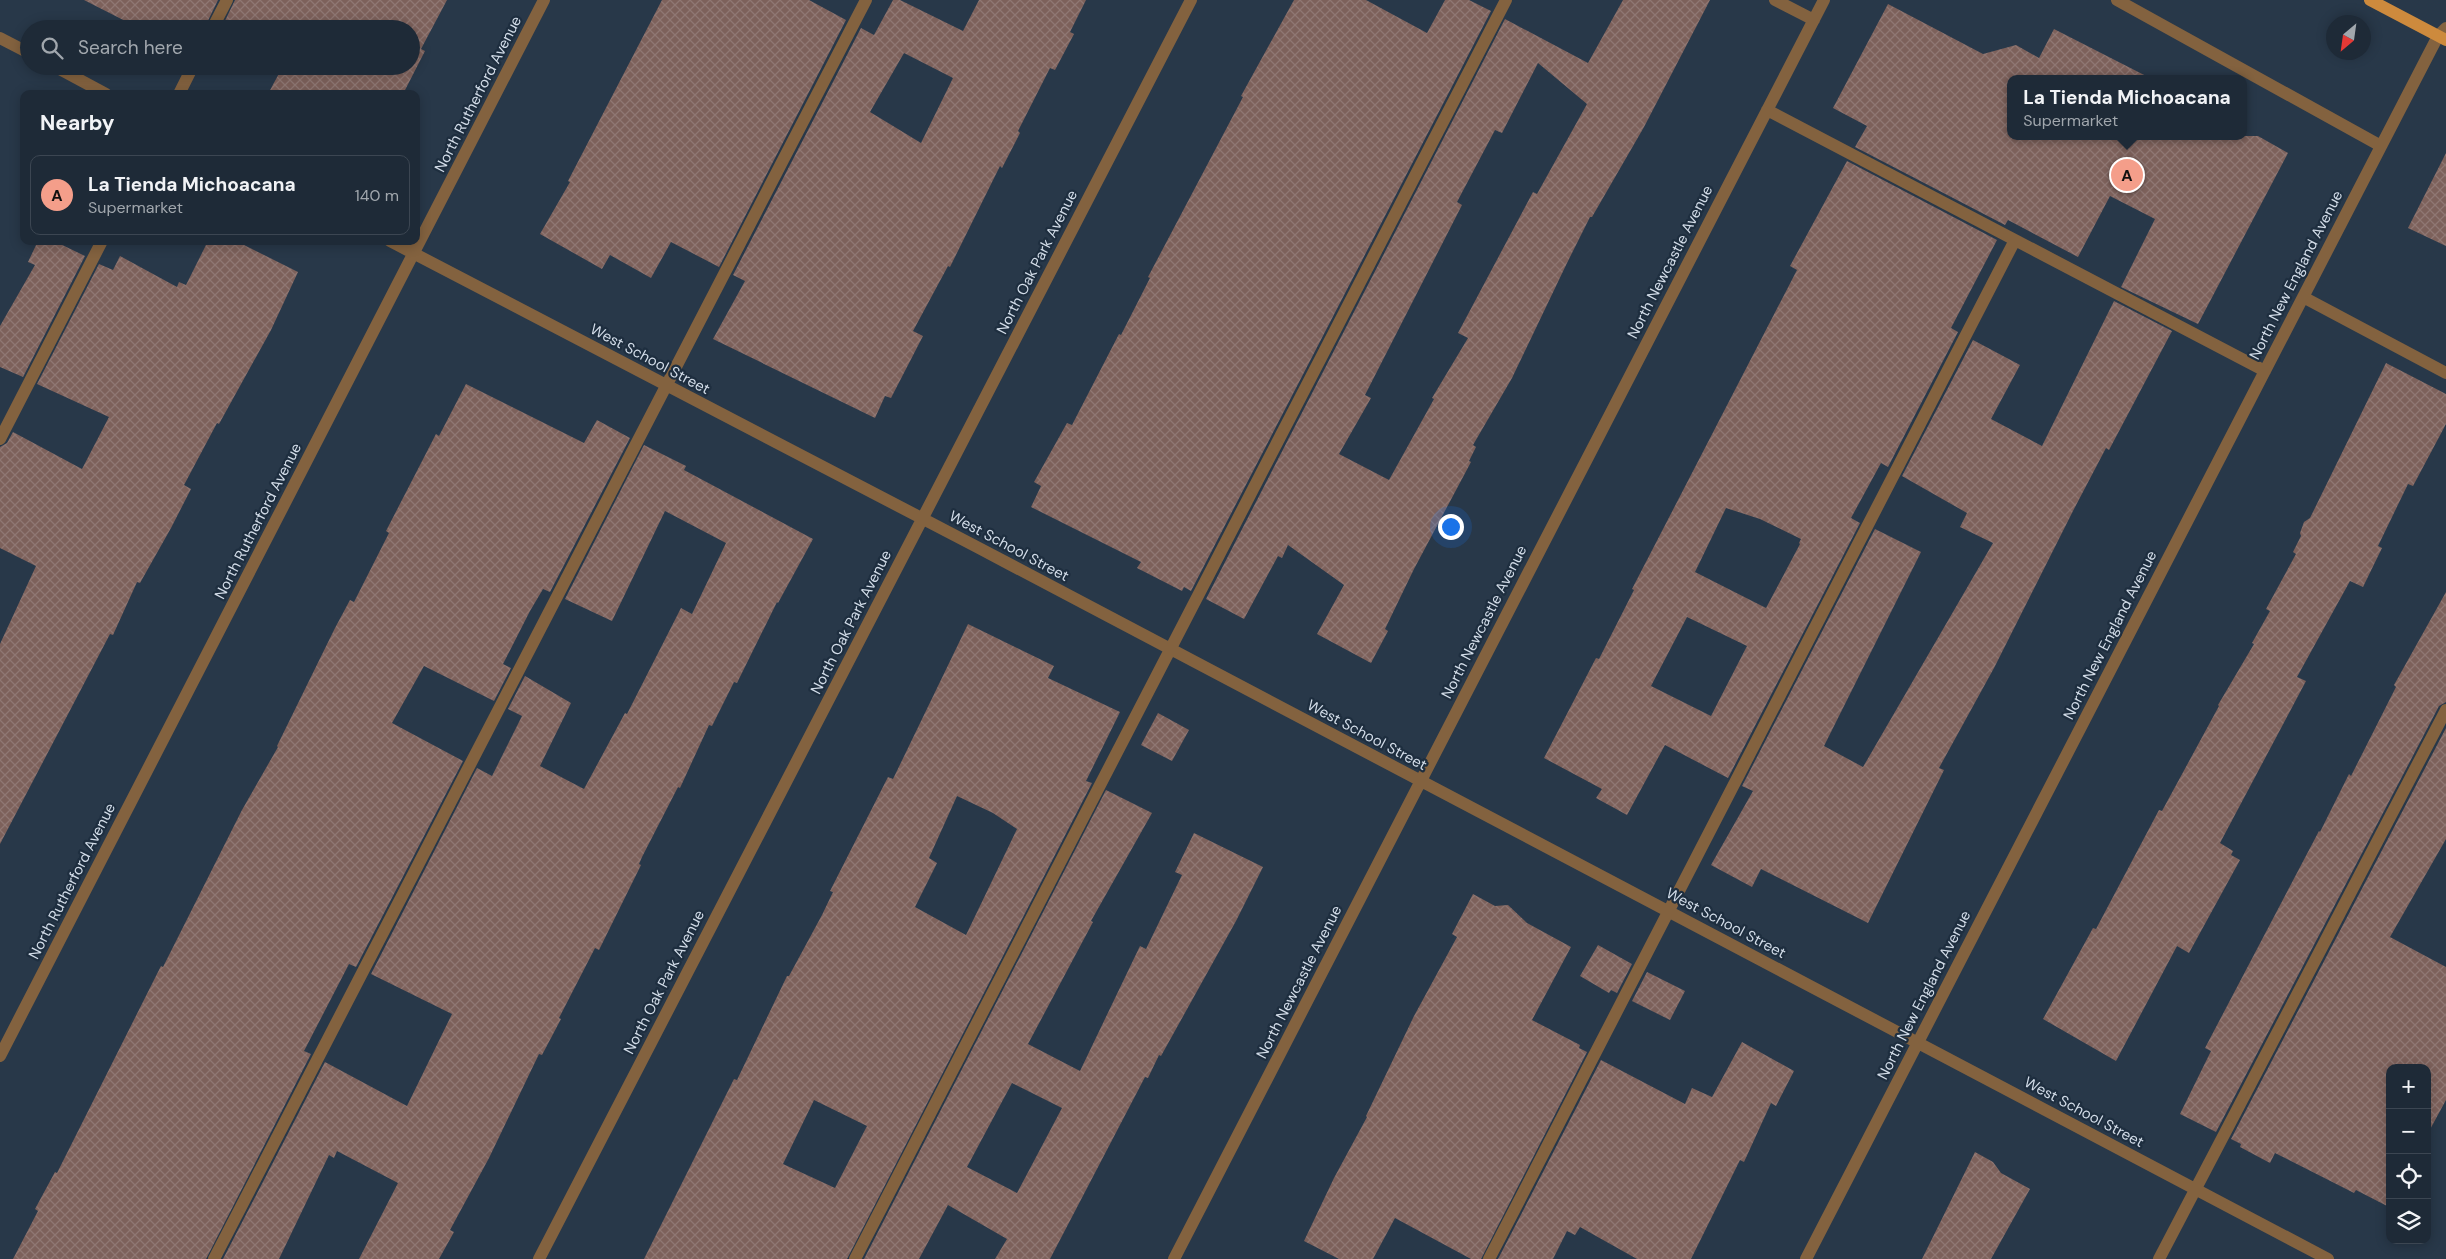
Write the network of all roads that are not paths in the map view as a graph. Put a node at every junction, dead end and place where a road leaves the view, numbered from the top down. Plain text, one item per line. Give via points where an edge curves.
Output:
1 (227, 0) edge
2 (544, 0) edge
3 (866, 0) edge
4 (1191, 0) edge
5 (1506, 0) edge
6 (1775, 0) edge
7 (1824, 0) edge
8 (2117, 0) edge
9 (2370, 0) edge
10 (217, 20) edge
11 (1814, 20) junction
12 (2443, 35) edge
13 (0, 38) edge
14 (20, 48) edge
15 (71, 75) edge
16 (188, 75) edge
17 (99, 90) edge
18 (180, 90) edge
19 (1767, 110) junction
20 (2381, 146) junction
21 (2015, 240) junction
22 (420, 242) edge
23 (100, 245) edge
24 (397, 245) edge
25 (419, 245) edge
26 (414, 254) junction
27 (2302, 298) junction
28 (2265, 371) junction
29 (2446, 373) edge
30 (666, 386) junction
31 (0, 439) edge
32 (922, 519) junction
33 (1170, 650) junction
34 (2446, 710) edge
35 (1421, 781) junction
36 (1668, 911) junction
37 (1918, 1043) junction
38 (0, 1056) edge
39 (2196, 1189) junction
40 (214, 1259) edge
41 (539, 1259) edge
42 (855, 1259) edge
43 (1174, 1259) edge
44 (1489, 1259) edge
45 (1806, 1259) edge
46 (2159, 1259) edge
47 (2328, 1259) edge

1 - 10 street
2 - 22 street, North Rutherford Avenue
3 - 30 street
4 - 32 street, North Oak Park Avenue
5 - 33 street
6 - 11 street
7 - 11 street, North Newcastle Avenue
8 - 20 street
9 - 12 main road
11 - 19 street, North Newcastle Avenue
12 - 20 street, North New England Avenue
13 - 14 street
15 - 17 street
16 - 18 street
19 - 21 street
19 - 35 street, North Newcastle Avenue
20 - 27 street, North New England Avenue
21 - 28 street
21 - 36 street
23 - 31 street
24 - 26 street, West School Street
25 - 26 street, North Rutherford Avenue
26 - 30 street, West School Street
26 - 38 street, North Rutherford Avenue
27 - 28 street, North New England Avenue
27 - 29 street
28 - 37 street, North New England Avenue
30 - 32 street, West School Street
30 - 40 street
32 - 33 street, West School Street
32 - 41 street, North Oak Park Avenue
33 - 35 street, West School Street
33 - 42 street
34 - 39 street
35 - 36 street, West School Street
35 - 43 street, North Newcastle Avenue
36 - 37 street, West School Street
36 - 44 street
37 - 39 street, West School Street
37 - 45 street, North New England Avenue
39 - 46 street
39 - 47 street, West School Street

